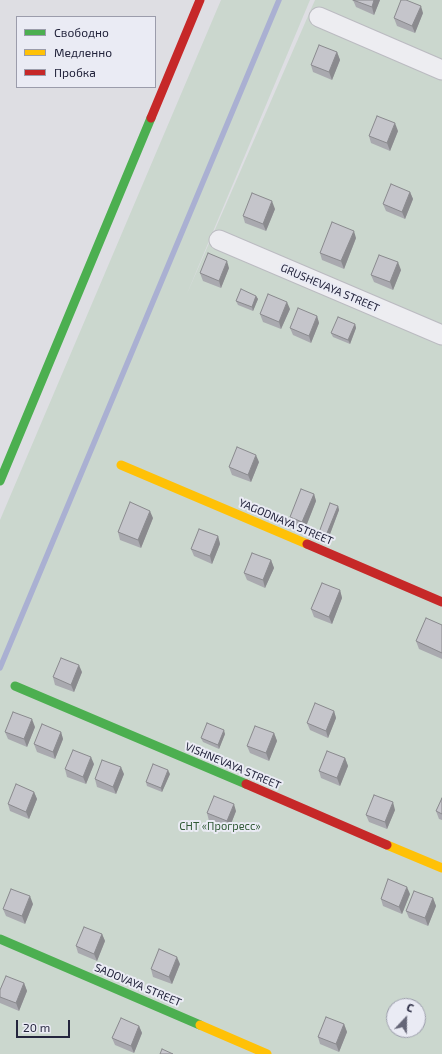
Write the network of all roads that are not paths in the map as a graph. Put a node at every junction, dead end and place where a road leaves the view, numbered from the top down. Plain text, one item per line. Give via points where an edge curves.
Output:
1 (200, 0) edge
2 (319, 17) dead end
3 (442, 70) edge
4 (219, 240) dead end
5 (442, 335) edge
6 (121, 465) dead end
7 (0, 481) edge
8 (442, 602) edge
9 (15, 686) dead end
10 (442, 868) edge
11 (0, 939) edge
12 (266, 1054) edge

1 - 7 street
2 - 3 street
4 - 5 street, GRUSHEVAYA STREET
6 - 8 street, YAGODNAYA STREET
9 - 10 street, VISHNEVAYA STREET
11 - 12 street, SADOVAYA STREET

